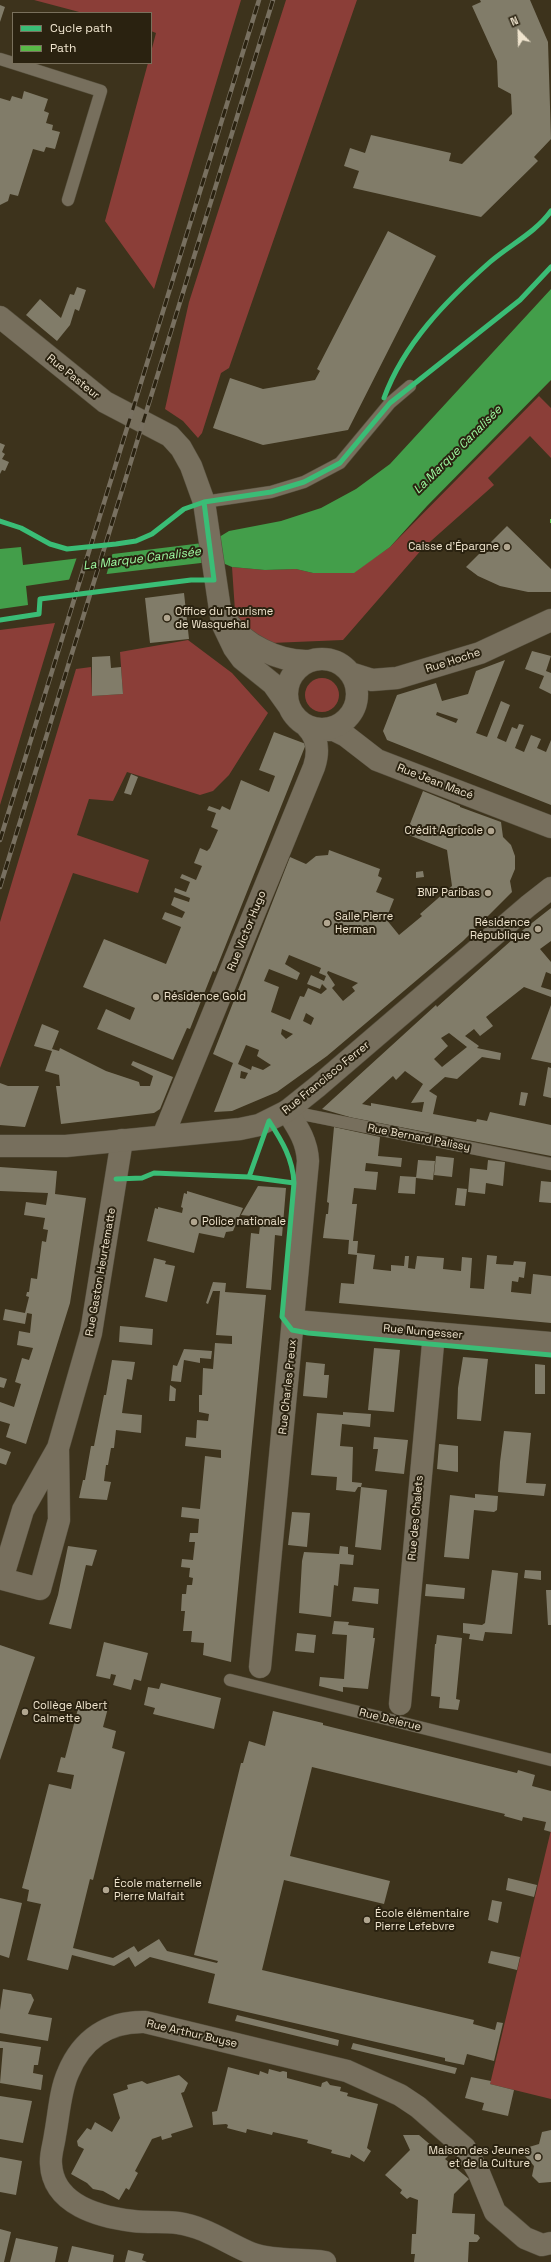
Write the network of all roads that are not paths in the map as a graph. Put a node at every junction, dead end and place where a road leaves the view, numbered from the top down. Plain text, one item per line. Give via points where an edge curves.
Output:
1 (0, 59) edge
2 (12, 63) edge
3 (16, 64) edge
4 (68, 200) dead end
5 (0, 317) edge
6 (410, 386) dead end
7 (206, 512) junction
8 (215, 589) junction
9 (551, 620) edge
10 (308, 661) junction
11 (350, 673) junction
12 (288, 705) junction
13 (315, 728) junction
14 (551, 827) edge
15 (551, 888) edge
16 (287, 1111) junction
17 (163, 1136) junction
18 (122, 1140) junction
19 (0, 1146) edge
20 (551, 1164) edge
21 (294, 1321) junction
22 (434, 1333) junction
23 (551, 1343) edge
24 (58, 1448) junction
25 (260, 1667) dead end
26 (230, 1680) dead end
27 (400, 1704) dead end
28 (551, 1760) edge
29 (544, 2250) edge
30 (325, 2262) edge

1 - 2 lane
3 - 4 lane via 101,91
5 - 7 street, Rue Pasteur via 105,402 170,436 181,448 191,466
6 - 7 lane via 390,403 340,463 304,482
7 - 8 street
8 - 10 street via 227,621 247,641 282,657
8 - 12 street via 222,624 234,648 242,659 273,684
9 - 11 street, Rue Hoche via 480,653 397,678 372,680
10 - 11 street via 331,660 342,665
10 - 12 street via 298,667 288,682
11 - 13 street via 357,689 355,706 349,716 341,724
12 - 13 street via 293,715
13 - 14 street, Rue Jean Macé via 334,730 346,736 377,760
13 - 17 street, Rue Victor Hugo via 318,753 314,767
15 - 16 street, Rue Francisco Ferrer
16 - 17 street, Rue Francisco Ferrer via 259,1125 240,1129
16 - 20 lane, Rue Bernard Palissy
16 - 21 street, Rue Charles Preux via 302,1134 307,1147 308,1161
17 - 18 street, Rue Francisco Ferrer
18 - 19 street, Rue Francisco Ferrer via 66,1146
18 - 24 street, Rue Gaston Heurtematte via 96,1315
21 - 22 street, Rue Nungesser
21 - 25 street, Rue Charles Preux
22 - 23 street, Rue Nungesser
22 - 27 street, Rue des Chalets
24 - 24 street, Rue Gaston Heurtematte via 23,1510 2,1579 40,1589 59,1520
26 - 28 lane, Rue Delerue
29 - 30 street, Rue Arthur Buyse via 525,2238 495,2212 480,2173 465,2148 418,2107 377,2083 347,2071 145,2022 111,2026 87,2043 73,2060 64,2081 50,2165 57,2187 67,2197 78,2206 111,2216 133,2221 179,2223 215,2234 254,2254 286,2260

